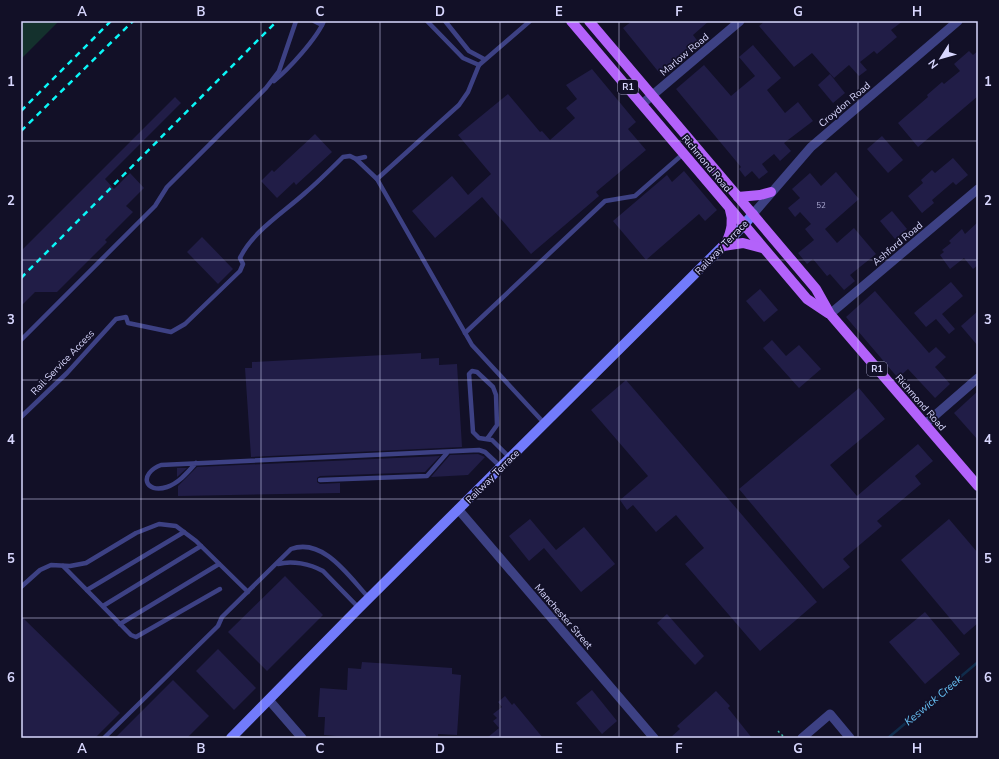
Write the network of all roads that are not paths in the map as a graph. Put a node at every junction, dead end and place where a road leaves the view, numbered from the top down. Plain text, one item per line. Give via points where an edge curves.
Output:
1 (296, 21) edge
2 (314, 21) edge
3 (427, 21) edge
4 (444, 21) edge
5 (530, 21) edge
6 (571, 21) edge
7 (589, 21) edge
8 (740, 21) edge
9 (958, 21) edge
10 (323, 23) edge
11 (484, 60) junction
12 (479, 65) junction
13 (266, 88) junction
14 (652, 96) junction
15 (642, 104) junction
16 (683, 154) junction
17 (365, 157) dead end
18 (356, 159) junction
19 (377, 179) junction
20 (978, 189) edge
21 (771, 192) junction
22 (738, 196) junction
23 (729, 209) junction
24 (753, 214) junction
25 (743, 226) junction
26 (725, 244) junction
27 (762, 248) junction
28 (830, 314) junction
29 (465, 333) junction
30 (21, 340) edge
31 (978, 378) edge
32 (21, 416) edge
33 (544, 424) junction
34 (925, 424) junction
35 (487, 439) junction
36 (447, 452) junction
37 (510, 458) junction
38 (196, 463) junction
39 (500, 467) junction
40 (320, 480) dead end
41 (978, 486) edge
42 (458, 509) junction
43 (184, 532) junction
44 (201, 546) junction
45 (219, 564) junction
46 (278, 564) junction
47 (63, 566) junction
48 (21, 587) edge
49 (220, 589) dead end
50 (86, 590) junction
51 (248, 592) junction
52 (369, 598) junction
53 (103, 606) junction
54 (359, 608) junction
55 (120, 624) junction
56 (269, 700) junction
57 (104, 738) edge
58 (231, 738) edge
59 (302, 738) edge
60 (654, 738) edge
61 (802, 738) edge
62 (850, 738) edge

1 - 13 lane via 282,67
2 - 10 lane
3 - 12 lane via 463,58
4 - 11 lane via 469,51
5 - 11 lane
6 - 15 main road, Richmond Road / R1
7 - 14 main road, Richmond Road / R1
8 - 14 street, Marlow Road
9 - 21 street, Croydon Road via 811,147
10 - 13 lane via 286,70
11 - 12 lane
12 - 19 lane via 460,105
13 - 30 lane
14 - 15 street, Marlow Road
14 - 22 main road, Richmond Road / R1
15 - 16 main road, Richmond Road / R1
16 - 23 main road, Richmond Road / R1
16 - 29 lane via 635,196 605,201
17 - 18 lane
18 - 19 lane
18 - 32 lane, Rail Service Access via 350,156 343,157 274,219 245,248 240,258 243,264 240,271 185,324 171,332 130,324 126,317 116,319 66,373
19 - 29 lane
20 - 28 street, Ashford Road
21 - 22 main road
21 - 24 street, Croydon Road
22 - 24 main road, Richmond Road / R1
23 - 25 main road, Richmond Road / R1
23 - 26 main road via 732,228
24 - 25 main road, Railway Terrace
24 - 28 main road, Richmond Road / R1 via 816,290
25 - 26 main road, Railway Terrace
25 - 27 main road, Richmond Road / R1
26 - 27 main road via 743,243
26 - 33 main road, Railway Terrace
27 - 28 main road, Richmond Road / R1 via 807,299
28 - 34 main road, Richmond Road / R1
29 - 33 lane via 472,345
31 - 34 street
33 - 37 main road, Railway Terrace
34 - 41 main road, Richmond Road / R1
35 - 35 lane via 479,438 472,432 469,374 472,371 477,372 493,387 496,395 496,425
35 - 37 lane via 492,440
36 - 38 lane
36 - 39 lane via 479,450 485,452
36 - 40 lane via 428,476
37 - 39 main road, Railway Terrace
38 - 38 lane via 166,488 155,489 147,482 148,472 161,464
39 - 42 main road, Railway Terrace
42 - 52 main road, Railway Terrace
42 - 60 street, Manchester Street
43 - 44 lane
43 - 47 lane via 176,526 159,524 136,533 86,563
43 - 50 lane
44 - 45 lane
44 - 53 lane
45 - 51 lane
45 - 55 lane
46 - 51 lane
46 - 52 lane via 287,553 296,548 304,547 318,551 335,562
46 - 54 lane via 295,562 316,567
47 - 48 lane via 51,565 40,570
47 - 50 lane
49 - 55 lane via 136,637
50 - 53 lane
51 - 57 lane via 222,617 218,626
52 - 54 main road, Railway Terrace
53 - 55 lane
54 - 56 main road, Railway Terrace
56 - 58 main road, Railway Terrace
56 - 59 street
61 - 62 street via 830,714

